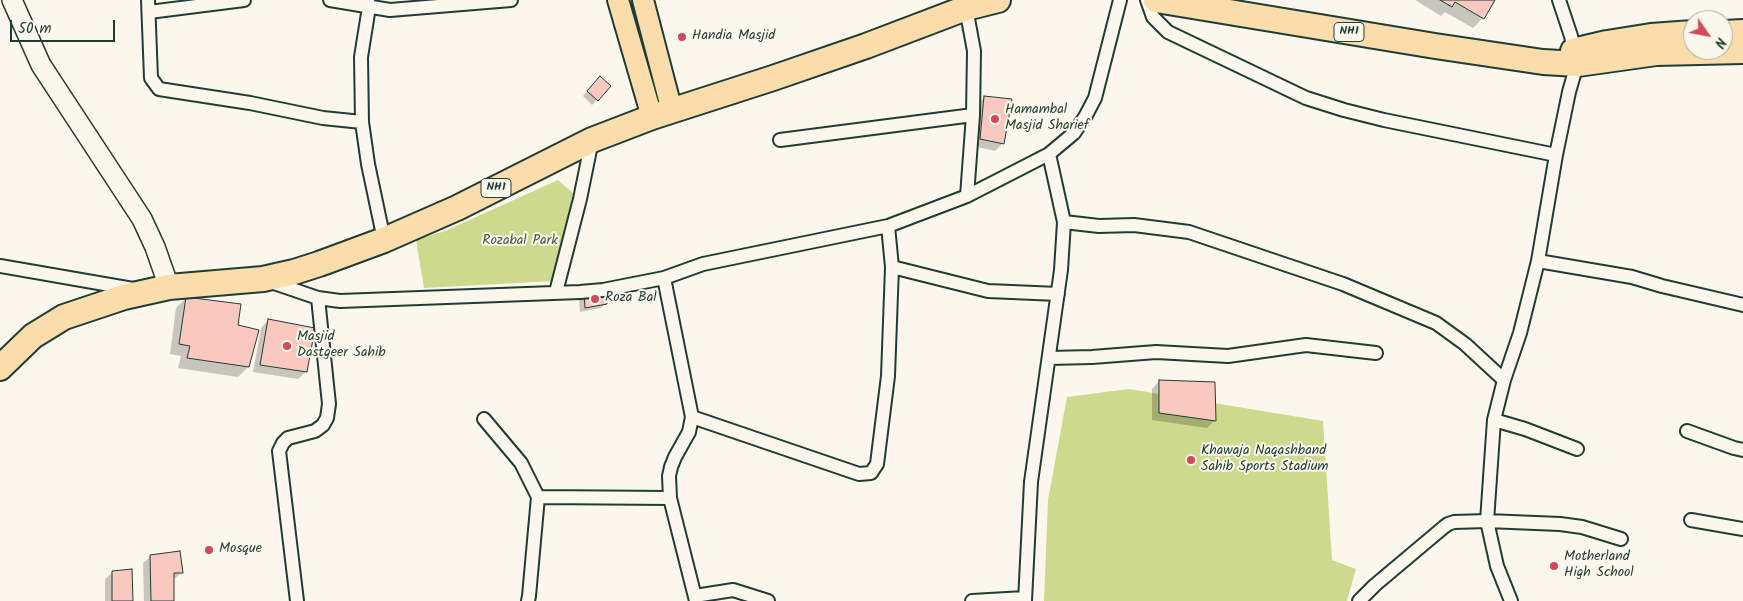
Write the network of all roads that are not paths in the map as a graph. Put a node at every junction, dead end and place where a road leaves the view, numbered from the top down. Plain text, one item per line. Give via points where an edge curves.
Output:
1 (12, 0) edge
2 (244, 0) edge
3 (330, 0) edge
4 (511, 0) edge
5 (618, 0) edge
6 (643, 0) edge
7 (998, 0) edge
8 (1120, 0) edge
9 (1147, 0) edge
10 (1559, 0) edge
11 (1167, 1) edge
12 (368, 3) edge
13 (148, 6) edge
14 (966, 8) junction
15 (1683, 34) edge
16 (1743, 51) edge
17 (1575, 58) junction
18 (662, 114) junction
19 (973, 115) junction
20 (362, 122) junction
21 (592, 140) junction
22 (780, 140) dead end
23 (1049, 154) junction
24 (1556, 155) junction
25 (967, 196) junction
26 (1064, 222) junction
27 (888, 226) junction
28 (384, 240) junction
29 (1538, 261) junction
30 (0, 266) edge
31 (892, 267) junction
32 (664, 278) junction
33 (263, 279) junction
34 (158, 290) junction
35 (556, 292) junction
36 (1058, 294) junction
37 (318, 298) junction
38 (1743, 305) edge
39 (1376, 353) dead end
40 (1049, 358) junction
41 (0, 368) edge
42 (1504, 380) junction
43 (692, 417) junction
44 (484, 419) dead end
45 (1494, 420) junction
46 (1687, 431) dead end
47 (1577, 449) dead end
48 (1743, 450) edge
49 (538, 497) junction
50 (670, 498) junction
51 (1691, 520) dead end
52 (1487, 521) junction
53 (1743, 530) edge
54 (1621, 540) dead end
55 (696, 599) edge
56 (1025, 600) edge
57 (297, 601) edge
58 (528, 601) edge
59 (768, 601) edge
60 (972, 601) edge
61 (1359, 601) edge
62 (1511, 601) edge

1 - 34 street via 41,65 142,219 155,247
2 - 13 street
3 - 12 street
4 - 12 street via 390,10
5 - 18 main road
6 - 18 main road
7 - 14 highway, NH1
8 - 23 street via 1092,104 1074,133
9 - 24 street via 1153,16 1168,32 1306,98 1384,120
10 - 17 street
11 - 17 highway, NH1 via 1543,62
12 - 20 street via 361,57
13 - 20 street via 152,78 159,89
14 - 18 highway, NH1 via 782,75
14 - 19 street via 974,51
15 - 17 highway, NH1 via 1606,43
16 - 17 highway, NH1
17 - 24 street
18 - 21 highway, NH1
19 - 22 street
19 - 25 street
20 - 28 street
21 - 28 highway, NH1 via 457,208
21 - 35 street
23 - 25 street
23 - 26 street
24 - 29 street
25 - 27 street
26 - 36 street
26 - 42 street via 1098,226 1134,225 1189,232 1343,284 1436,324 1465,344
27 - 31 street
27 - 32 street via 703,264
28 - 33 highway, NH1 via 294,272
29 - 38 street via 1632,277
29 - 42 street
30 - 34 street
31 - 36 street via 988,290
31 - 43 street via 888,376 877,464 871,473 859,474
32 - 35 street via 603,290
32 - 43 street
33 - 34 highway, NH1
33 - 37 street
34 - 41 highway, NH1 via 124,297 64,317 33,336
35 - 37 street via 363,301
36 - 40 street
37 - 57 street via 329,404 327,418 315,431 288,438 279,451
39 - 40 street via 1293,345 1228,356 1156,352
40 - 56 street via 1031,482
42 - 45 street
43 - 50 street via 689,432 671,467
44 - 49 street via 521,463
45 - 47 street
45 - 52 street
46 - 48 street
49 - 50 street
49 - 58 street
50 - 55 street
51 - 53 street
52 - 54 street via 1582,527
52 - 61 street via 1448,524
52 - 62 street via 1497,566
55 - 59 street via 733,590
56 - 60 street

